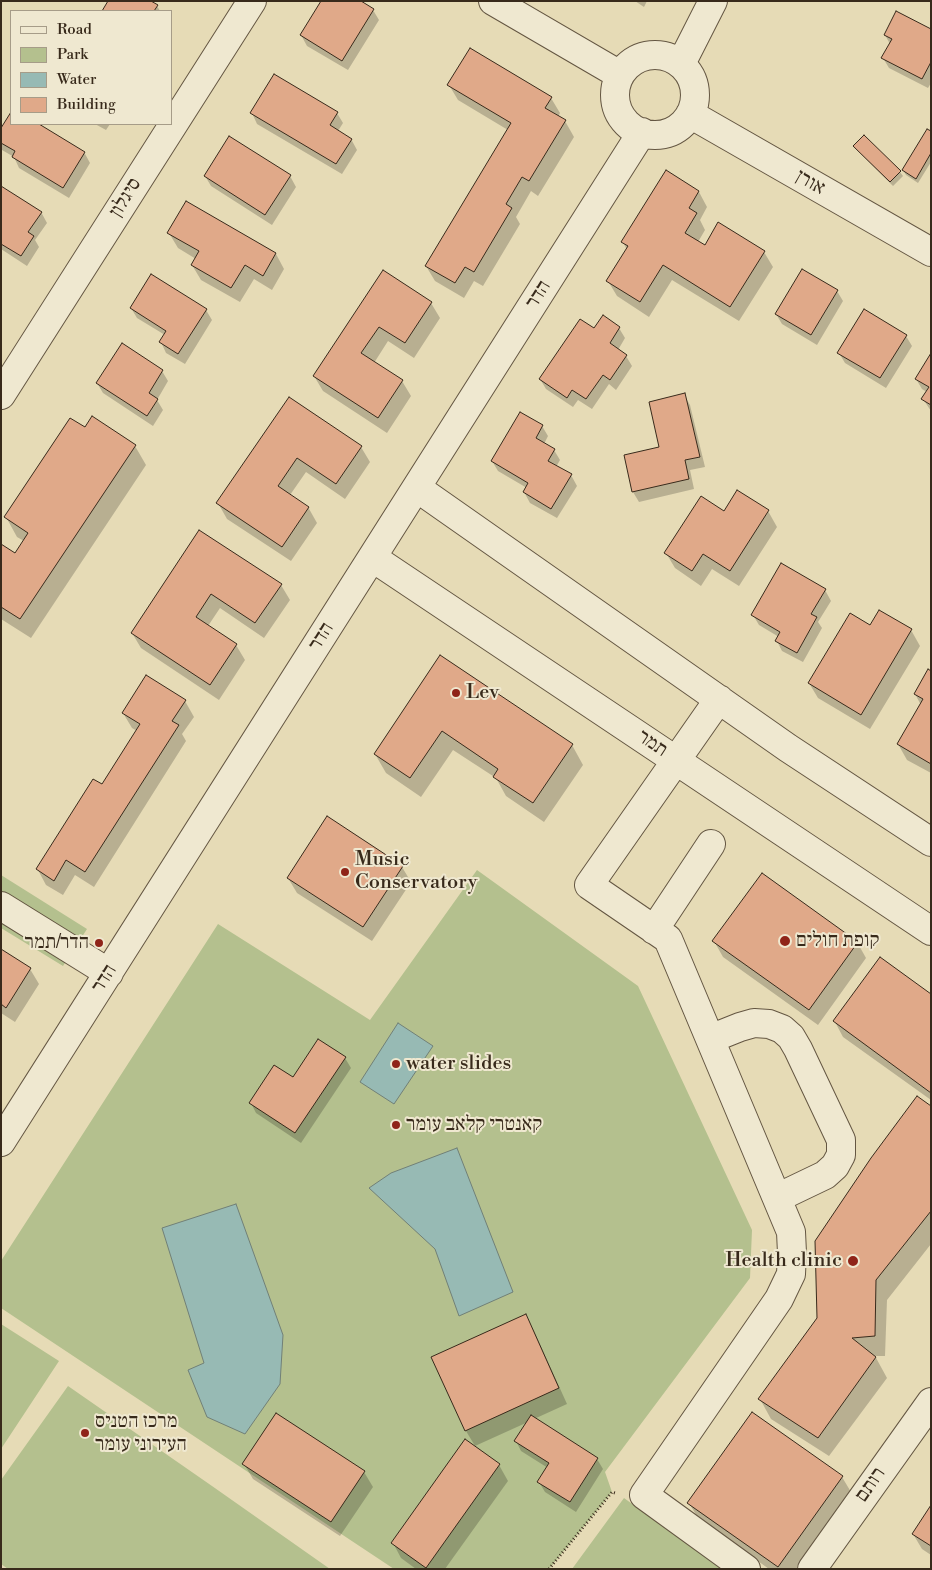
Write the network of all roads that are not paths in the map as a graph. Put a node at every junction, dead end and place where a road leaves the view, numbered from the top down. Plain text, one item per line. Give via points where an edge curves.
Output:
1 (252, 1) edge
2 (493, 1) edge
3 (713, 1) edge
4 (681, 64) junction
5 (620, 76) junction
6 (690, 114) junction
7 (642, 132) junction
8 (930, 251) edge
9 (1, 395) edge
10 (417, 488) junction
11 (373, 558) junction
12 (719, 699) junction
13 (676, 759) junction
14 (931, 842) edge
15 (711, 844) dead end
16 (1, 906) edge
17 (654, 930) junction
18 (931, 931) edge
19 (109, 973) junction
20 (710, 1039) junction
21 (1, 1142) edge
22 (777, 1198) junction
23 (931, 1402) edge
24 (746, 1569) edge
25 (812, 1569) edge

1 - 9 street, סיגלון
2 - 5 street
3 - 4 street
4 - 5 street via 660,55 644,56 630,63
4 - 6 street via 693,84 694,100
5 - 7 street via 615,98 619,113 629,125
6 - 7 street via 673,130 658,134
6 - 8 street, אורן
7 - 10 street, הדר
10 - 11 street, הדר
10 - 12 street
11 - 13 street, תמר
11 - 19 street, הדר
12 - 13 street
12 - 14 street
13 - 17 street via 589,885
13 - 18 street, תמר
15 - 17 street
16 - 19 street
17 - 20 street via 668,939
19 - 21 street, הדר
20 - 22 street
20 - 22 street via 754,1023 782,1029 798,1049 841,1140 841,1154 835,1166 825,1175
22 - 24 street via 791,1232 791,1274 780,1298 644,1495
23 - 25 street, רותם

